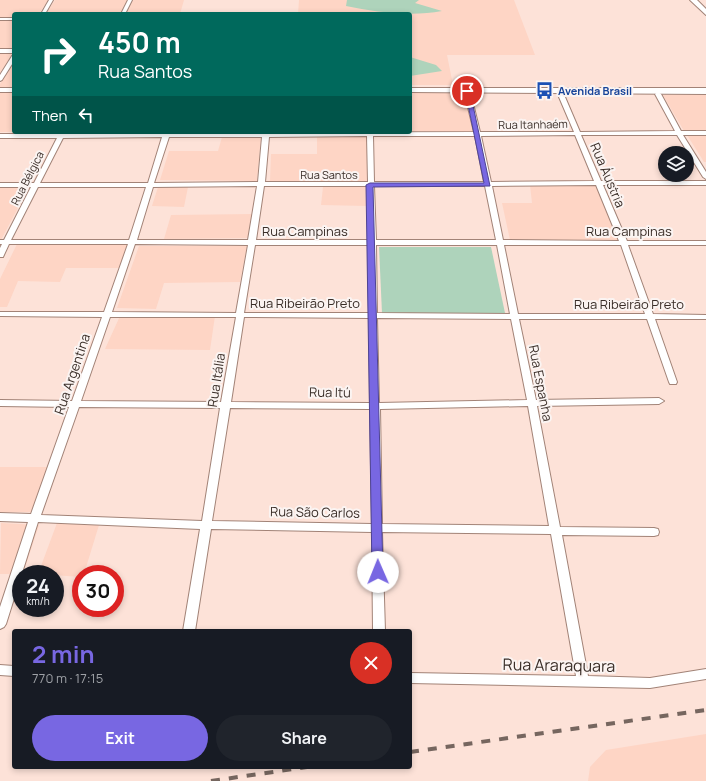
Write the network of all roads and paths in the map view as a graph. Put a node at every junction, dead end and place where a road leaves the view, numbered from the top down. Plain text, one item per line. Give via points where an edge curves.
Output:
1 (52, 0) edge
2 (130, 0) edge
3 (692, 0) edge
4 (44, 12) edge
5 (124, 12) edge
6 (706, 13) edge
7 (0, 19) edge
8 (12, 19) edge
9 (0, 51) edge
10 (12, 51) edge
11 (12, 60) edge
12 (0, 78) edge
13 (0, 90) edge
14 (12, 90) edge
15 (412, 90) edge
16 (563, 90) junction
17 (627, 90) junction
18 (706, 90) edge
19 (467, 91) junction
20 (658, 94) junction
21 (577, 133) junction
22 (679, 133) junction
23 (706, 133) edge
24 (62, 134) edge
25 (166, 134) edge
26 (266, 134) edge
27 (370, 134) edge
28 (478, 135) junction
29 (0, 136) edge
30 (706, 177) edge
31 (706, 183) edge
32 (599, 184) junction
33 (0, 185) edge
34 (36, 185) junction
35 (150, 185) junction
36 (261, 185) junction
37 (370, 185) junction
38 (488, 185) junction
39 (3, 242) edge
40 (132, 243) junction
41 (251, 243) junction
42 (372, 243) junction
43 (500, 243) junction
44 (624, 243) junction
45 (706, 243) edge
46 (0, 255) edge
47 (107, 313) junction
48 (0, 314) edge
49 (240, 315) junction
50 (515, 316) junction
51 (650, 316) junction
52 (373, 317) junction
53 (706, 317) edge
54 (673, 382) dead end
55 (659, 401) dead end
56 (532, 402) junction
57 (0, 403) edge
58 (75, 404) junction
59 (225, 404) junction
60 (375, 406) junction
61 (0, 517) edge
62 (35, 517) junction
63 (206, 525) junction
64 (377, 527) junction
65 (555, 530) junction
66 (654, 532) dead end
67 (0, 624) edge
68 (189, 629) edge
69 (379, 629) edge
70 (0, 670) edge
71 (12, 671) edge
72 (706, 674) edge
73 (412, 678) edge
74 (584, 682) junction

1 - 4 street
2 - 5 street
3 - 6 main road
7 - 8 street
9 - 10 street
11 - 12 street
13 - 14 main road
15 - 19 main road
16 - 17 main road
16 - 19 main road
16 - 21 street, Rua Áustria
17 - 18 main road
17 - 18 main road
17 - 20 main road
18 - 20 main road
19 - 28 street, Rua Espanha
20 - 22 street
21 - 22 street, Rua Itanhaém
21 - 28 street, Rua Itanhaém
21 - 32 street, Rua Áustria
22 - 23 street, Rua Itanhaém
22 - 30 street
24 - 25 street, Rua Itanhaém
24 - 29 street, Rua Itanhaém
24 - 34 street, Rua Bélgica
25 - 26 street, Rua Itanhaém
25 - 35 street, Rua Argentina
26 - 27 street, Rua Itanhaém
26 - 36 street, Rua Itália
27 - 28 street, Rua Itanhaém
27 - 37 street
28 - 38 street, Rua Espanha
31 - 32 street, Rua Santos
32 - 38 street, Rua Santos
32 - 44 street, Rua Áustria
33 - 34 street, Rua Santos
34 - 35 street, Rua Santos
34 - 39 street, Rua Bélgica
35 - 36 street, Rua Santos
35 - 40 street, Rua Argentina
36 - 37 street, Rua Santos
36 - 41 street, Rua Itália
37 - 38 street, Rua Santos
37 - 42 street
38 - 43 street, Rua Espanha
39 - 40 street, Rua Campinas
39 - 46 street, Rua Bélgica
40 - 41 street, Rua Campinas
40 - 47 street, Rua Argentina
41 - 42 street, Rua Campinas
41 - 49 street, Rua Itália
42 - 43 street, Rua Campinas
42 - 52 street
43 - 44 street, Rua Campinas
43 - 50 street, Rua Espanha
44 - 45 street, Rua Campinas
44 - 51 street, Rua Áustria
47 - 48 street, Rua Ribeirão Preto
47 - 49 street, Rua Ribeirão Preto
47 - 58 street, Rua Argentina
49 - 52 street, Rua Ribeirão Preto
49 - 59 street, Rua Itália
50 - 51 street, Rua Ribeirão Preto
50 - 52 street, Rua Ribeirão Preto
50 - 56 street, Rua Espanha
51 - 53 street, Rua Ribeirão Preto
51 - 54 street, Rua Áustria
52 - 60 street
55 - 56 street, Rua Itú
56 - 60 street, Rua Itú
56 - 65 street, Rua Espanha
57 - 58 street, Rua Itú
58 - 59 street, Rua Itú
58 - 62 street, Rua Argentina
59 - 60 street, Rua Itú
59 - 63 street, Rua Itália
60 - 64 street
61 - 62 street, Rua São Carlos
62 - 63 street, Rua São Carlos
62 - 67 street, Rua Argentina
63 - 64 street, Rua São Carlos
63 - 68 street, Rua Itália
64 - 65 street, Rua São Carlos
64 - 69 street
65 - 66 street, Rua São Carlos
65 - 74 street, Rua Espanha
70 - 71 street
72 - 74 street, Rua Araraquara via 650,683
73 - 74 street, Rua Araraquara

